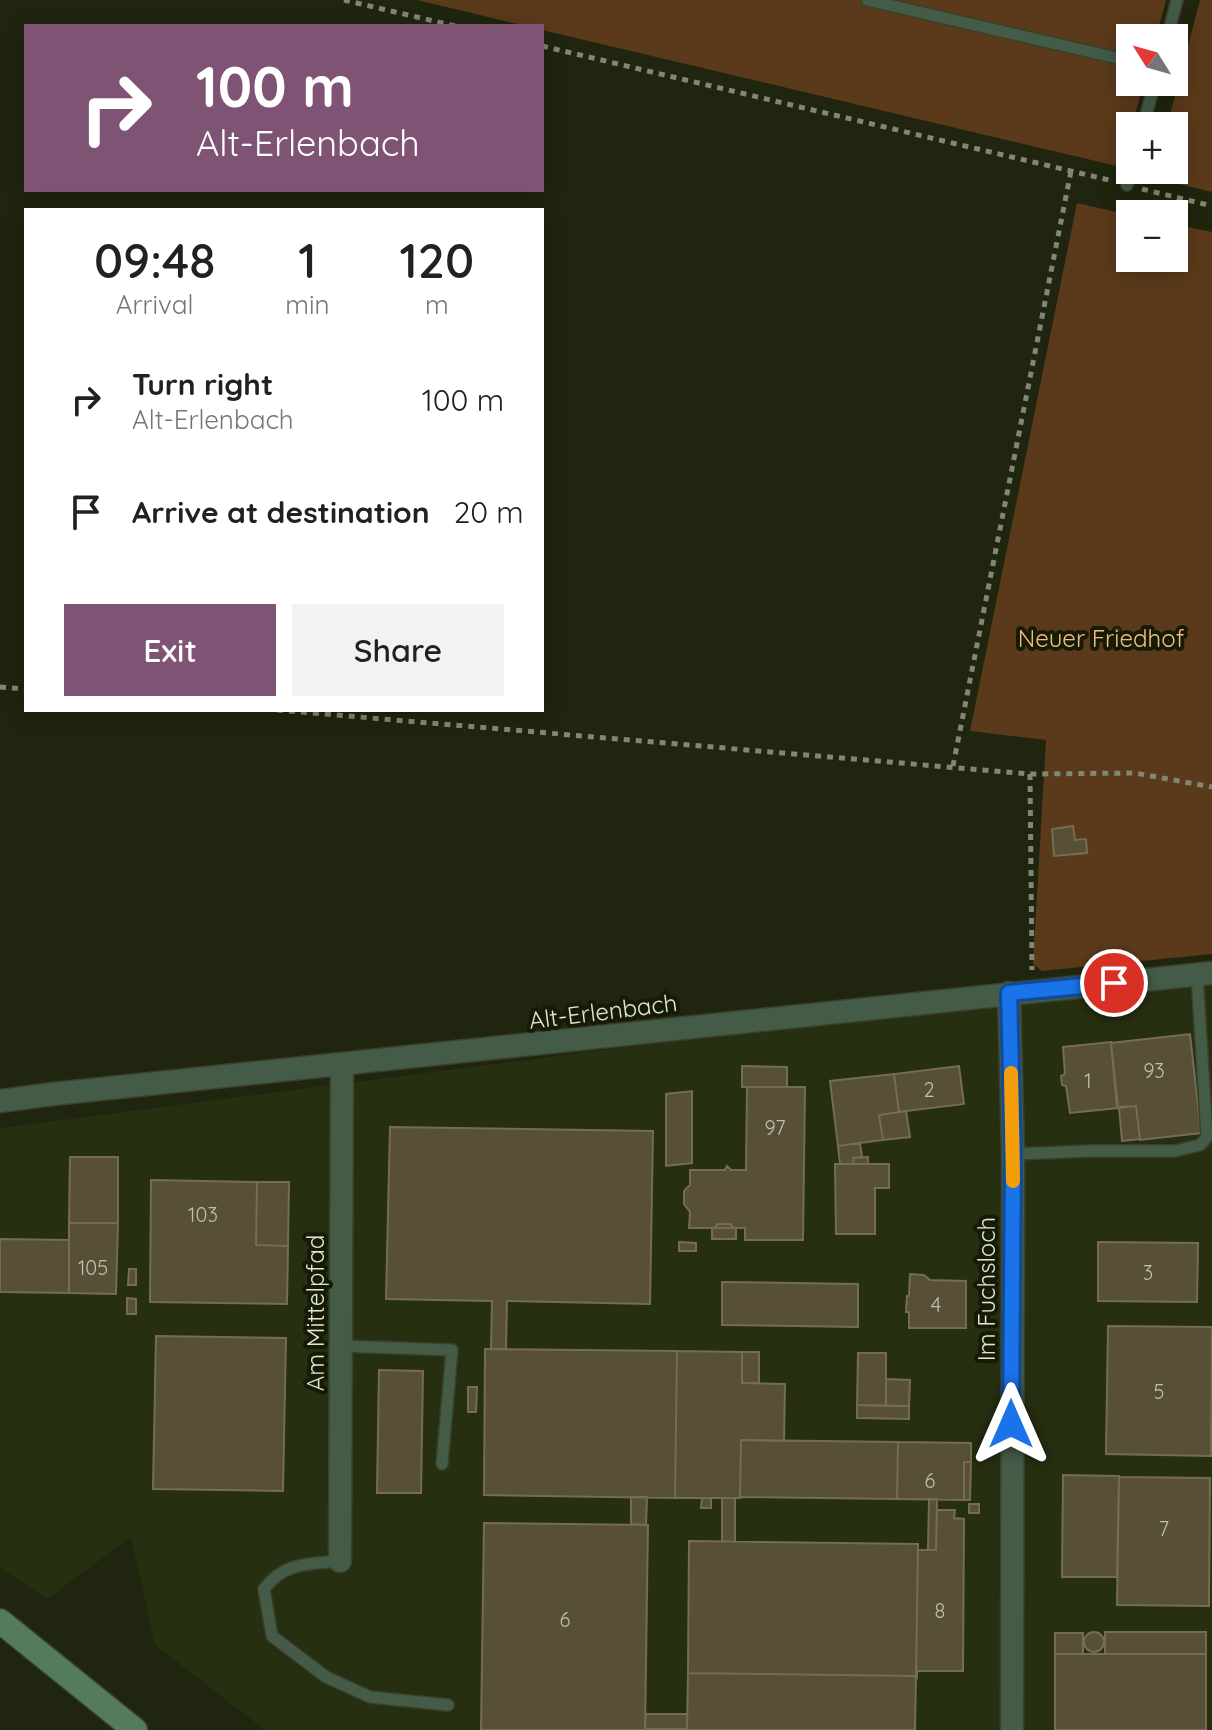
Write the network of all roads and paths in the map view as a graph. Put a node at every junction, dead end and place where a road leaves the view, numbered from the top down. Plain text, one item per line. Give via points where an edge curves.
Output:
1 (344, 0) edge
2 (867, 0) edge
3 (1177, 0) edge
4 (446, 24) edge
5 (1171, 24) edge
6 (544, 46) edge
7 (1116, 58) edge
8 (0, 687) edge
9 (24, 689) edge
10 (301, 712) edge
11 (953, 766) junction
12 (1030, 774) junction
13 (1212, 787) edge
14 (1204, 974) edge
15 (1021, 992) junction
16 (342, 1065) junction
17 (0, 1101) edge
18 (1013, 1154) junction
19 (341, 1346) junction
20 (442, 1464) dead end
21 (340, 1561) joint
22 (0, 1621) edge
23 (448, 1705) dead end
24 (135, 1730) edge
25 (1012, 1730) edge

1 - 4 path
2 - 7 lane
3 - 5 lane
6 - 11 path via 1071,171
8 - 9 path
10 - 11 path
11 - 12 path
12 - 13 path via 1135,773
12 - 15 path
14 - 15 street, Alt-Erlenbach
14 - 18 lane via 1207,1137 1200,1145 1175,1151
15 - 16 street, Alt-Erlenbach
15 - 18 street, Im Fuchsloch
16 - 17 street, Alt-Erlenbach
16 - 19 street, Am Mittelpfad
18 - 25 street, Im Fuchsloch
19 - 20 lane via 452,1350
19 - 21 street, Am Mittelpfad
21 - 23 lane via 296,1566 274,1576 264,1589 272,1636 326,1677 370,1697
22 - 24 main road

